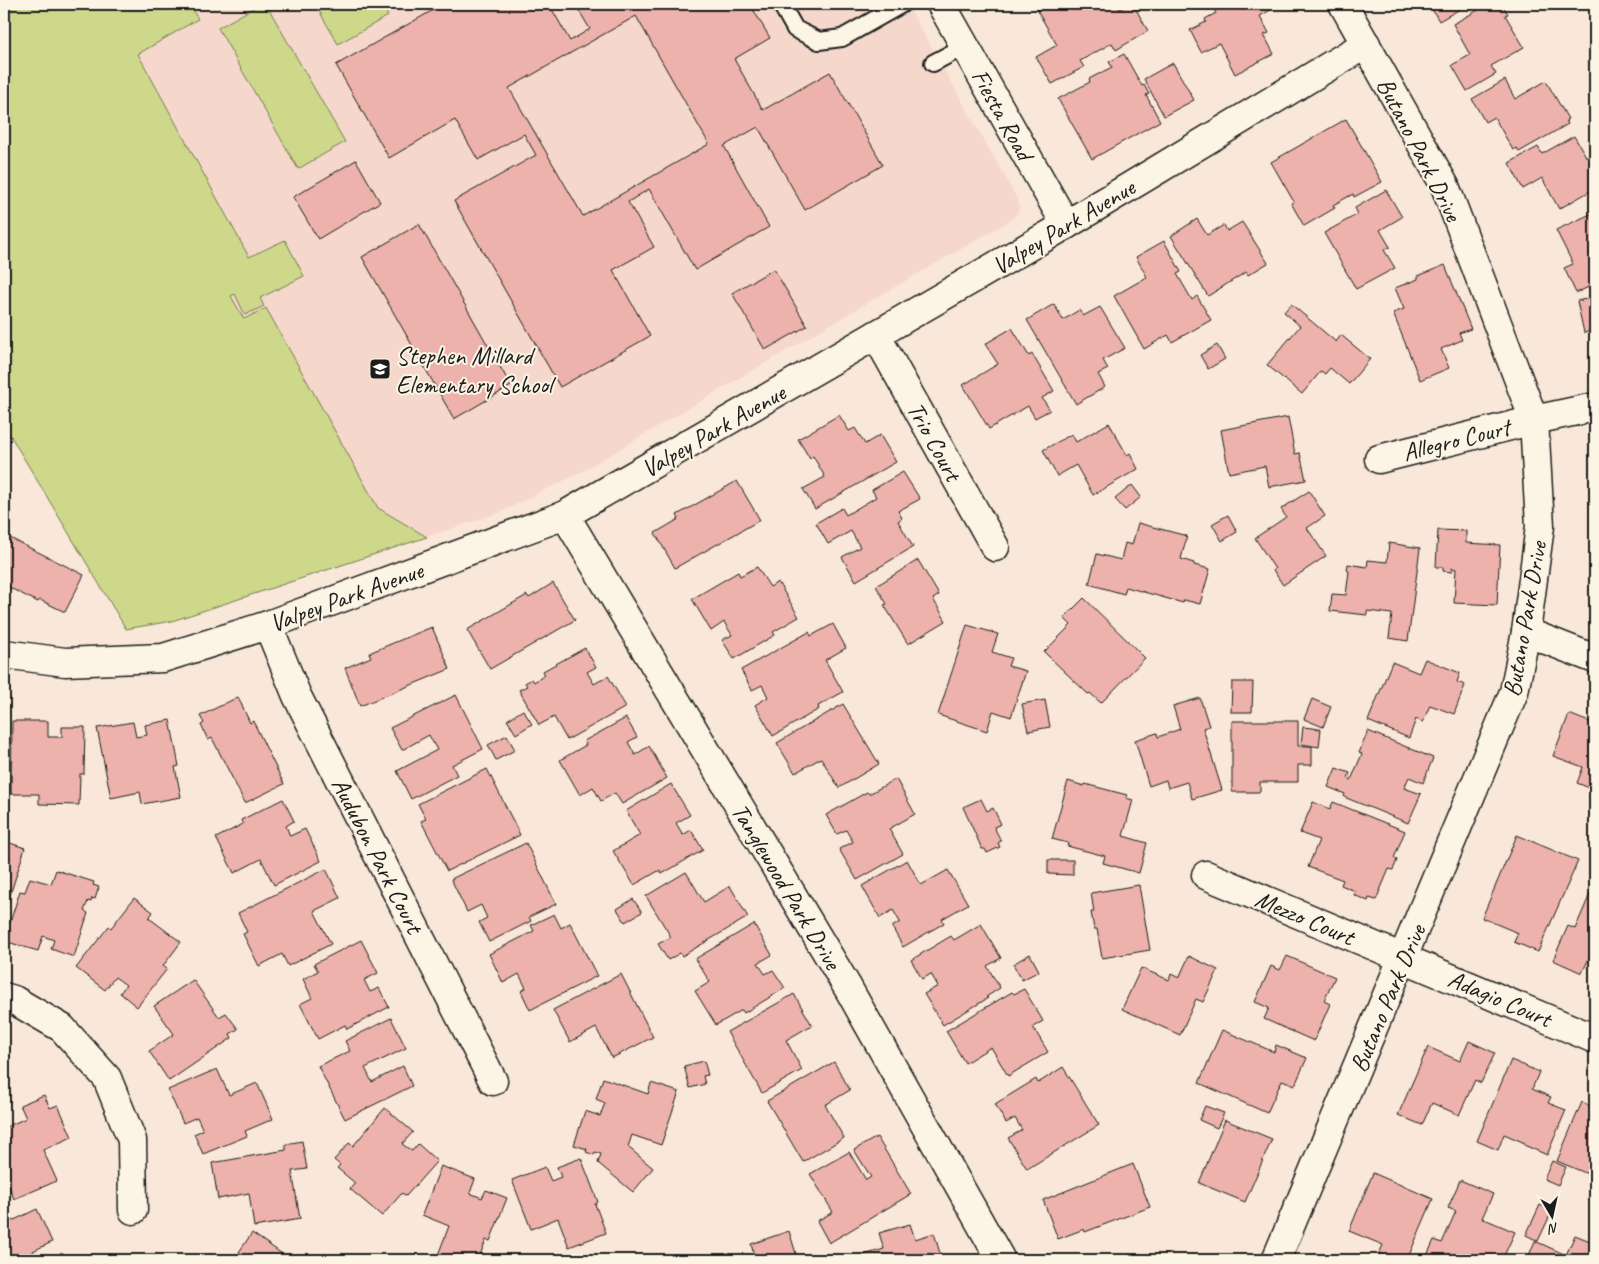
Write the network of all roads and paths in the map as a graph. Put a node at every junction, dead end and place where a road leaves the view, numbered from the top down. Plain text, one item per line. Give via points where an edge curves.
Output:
1 (781, 4) edge
2 (902, 4) edge
3 (941, 4) edge
4 (1343, 4) edge
5 (1366, 44) junction
6 (964, 46) junction
7 (933, 63) dead end
8 (1066, 225) junction
9 (876, 335) junction
10 (1595, 407) edge
11 (1534, 420) junction
12 (1379, 458) dead end
13 (566, 515) junction
14 (995, 547) dead end
15 (268, 625) junction
16 (1526, 632) junction
17 (4, 654) edge
18 (1595, 659) edge
19 (1206, 875) dead end
20 (1404, 958) junction
21 (4, 997) edge
22 (1595, 1038) edge
23 (493, 1081) dead end
24 (133, 1210) dead end
25 (1001, 1260) edge
26 (1276, 1260) edge

1 - 2 lane via 795,29 819,41 842,38
3 - 6 street, Fiesta Road
4 - 5 street, Butano Park Drive
5 - 8 street, Valpey Park Avenue
5 - 11 street, Butano Park Drive via 1444,186
6 - 7 lane
6 - 8 street, Fiesta Road
8 - 9 street, Valpey Park Avenue
9 - 13 street, Valpey Park Avenue
9 - 14 street, Trio Court
10 - 11 street, Allegro Court
11 - 12 street, Allegro Court
11 - 16 street, Butano Park Drive via 1540,526
13 - 15 street, Valpey Park Avenue
13 - 25 street, Tanglewood Park Drive via 848,988
15 - 17 street, Valpey Park Avenue via 163,658 65,662
15 - 23 street, Audubon Park Court via 297,696
16 - 18 street
16 - 20 street, Butano Park Drive via 1514,692
19 - 20 street, Mezzo Court
20 - 22 street, Adagio Court
20 - 26 street, Butano Park Drive
21 - 24 street via 62,1028 107,1078 132,1140

